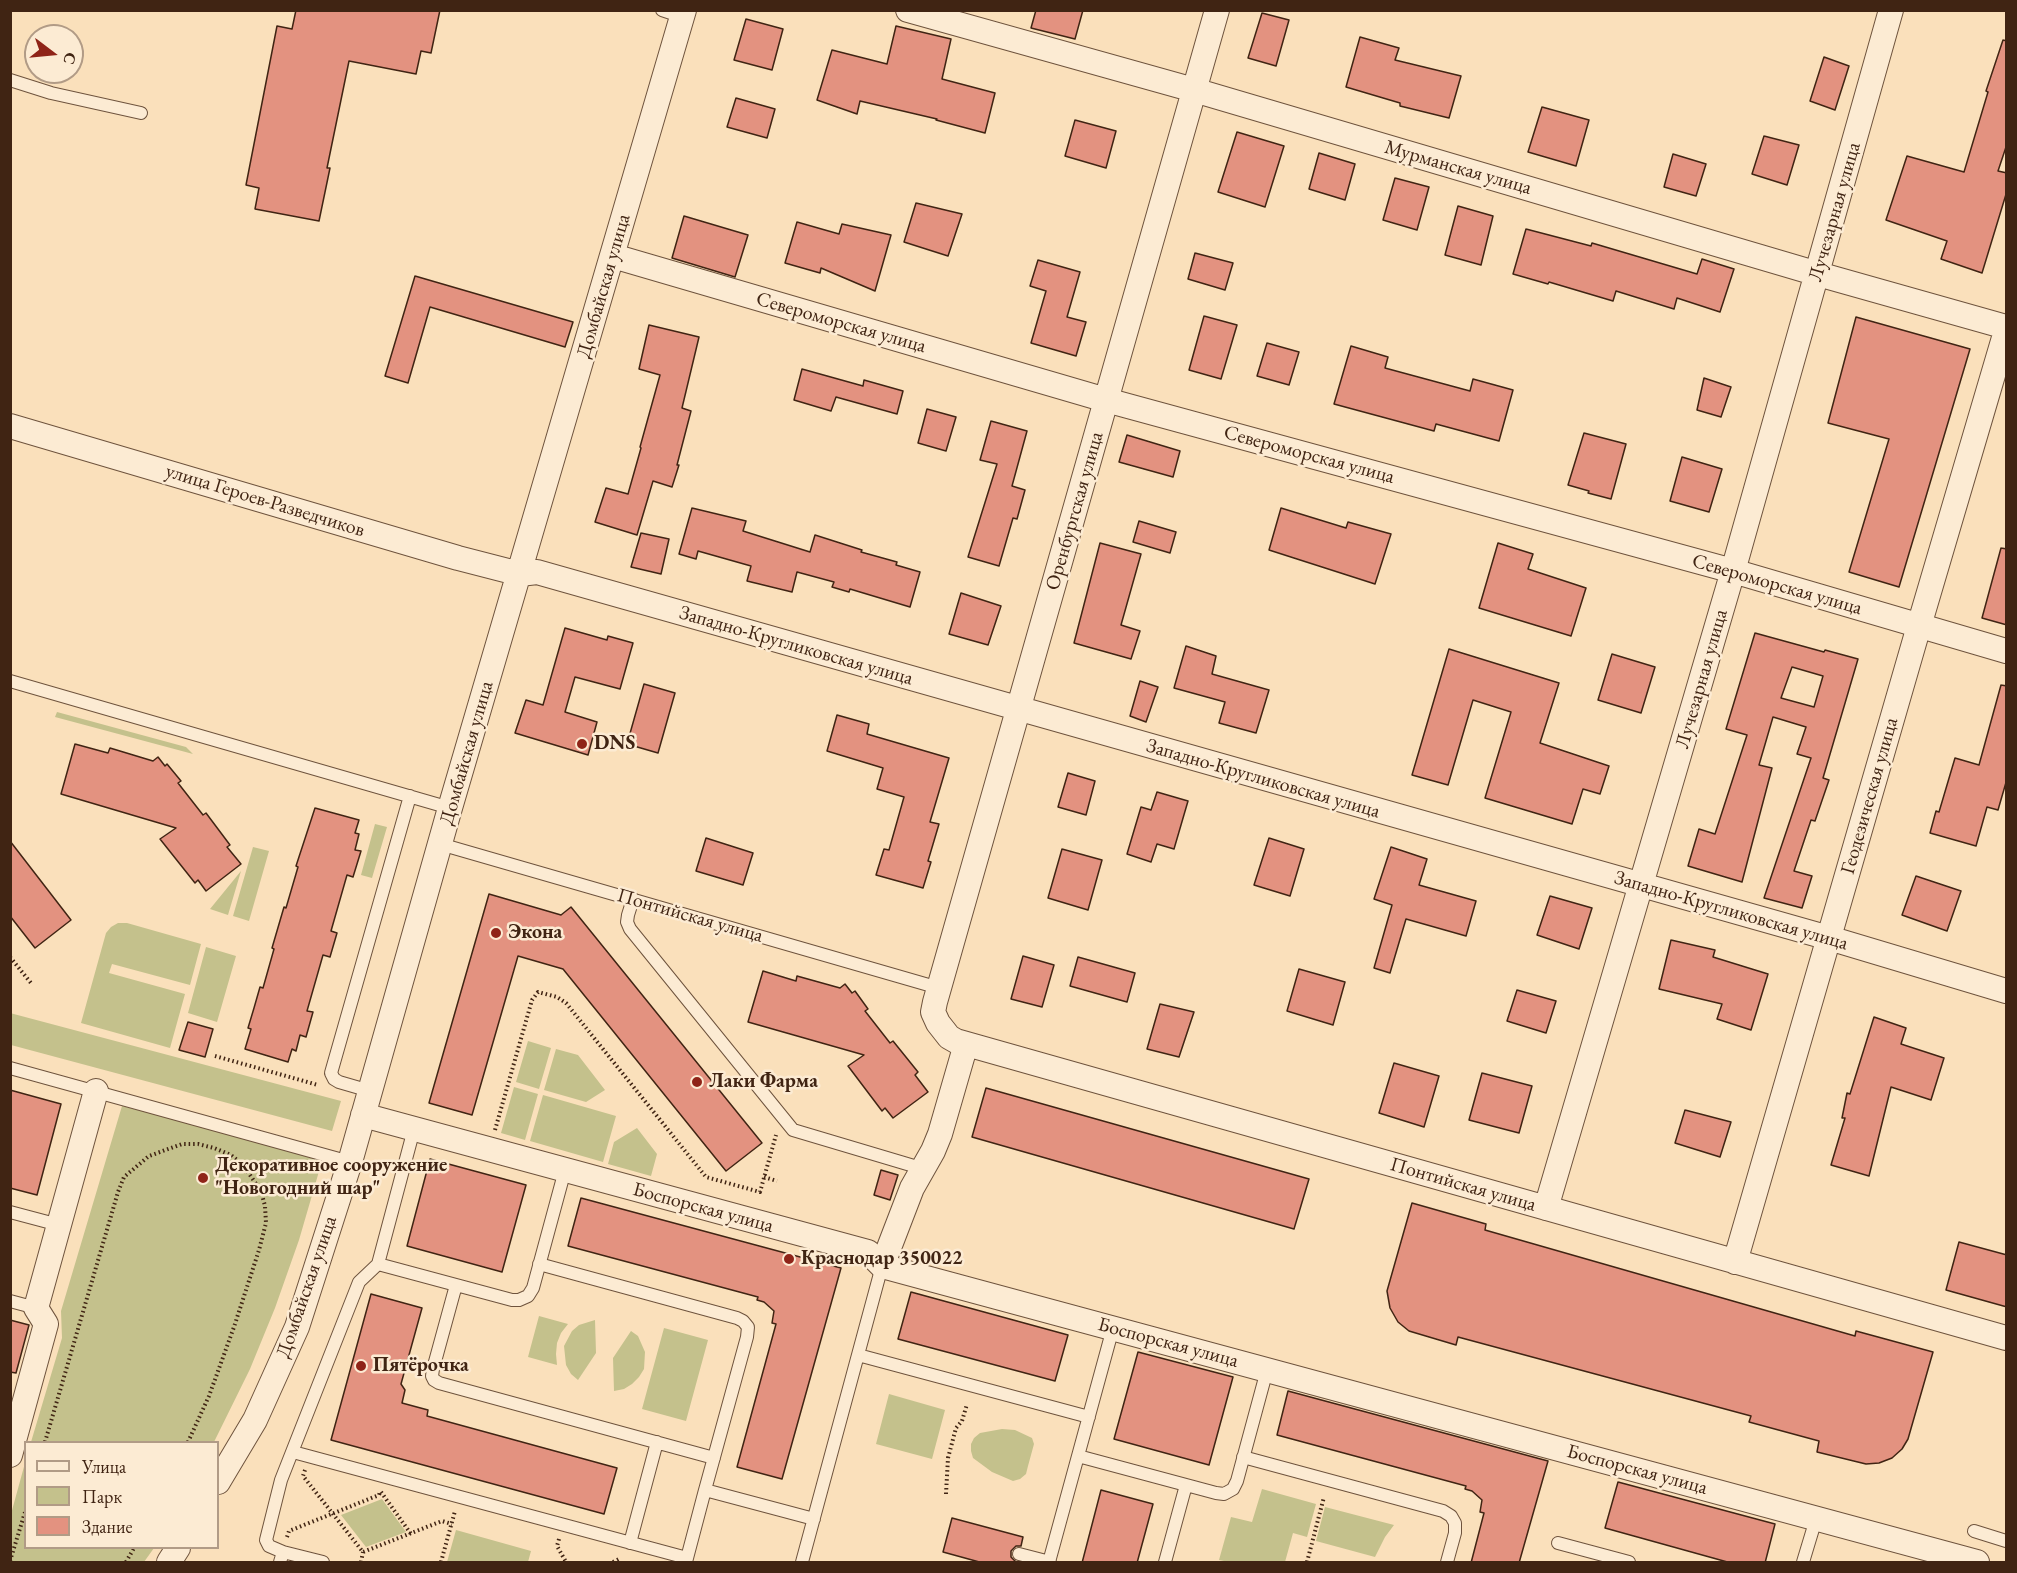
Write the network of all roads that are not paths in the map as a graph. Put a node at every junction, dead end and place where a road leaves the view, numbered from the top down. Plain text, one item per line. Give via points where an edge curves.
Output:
1 (908, 10) edge
2 (1217, 10) edge
3 (1891, 10) edge
4 (676, 13) edge
5 (10, 80) edge
6 (1194, 90) junction
7 (141, 113) dead end
8 (612, 256) junction
9 (1818, 274) junction
10 (2007, 329) edge
11 (1106, 400) junction
12 (10, 426) edge
13 (1733, 571) junction
14 (519, 574) junction
15 (1918, 626) junction
16 (2007, 651) edge
17 (10, 681) edge
18 (1018, 709) junction
19 (410, 796) junction
20 (450, 808) junction
21 (440, 844) junction
22 (1641, 886) junction
23 (633, 899) junction
24 (1829, 938) junction
25 (939, 988) junction
26 (2007, 991) edge
27 (933, 1012) joint
28 (966, 1044) junction
29 (10, 1068) edge
30 (96, 1091) junction
31 (370, 1091) junction
32 (363, 1115) junction
33 (414, 1129) junction
34 (350, 1162) junction
35 (924, 1169) junction
36 (565, 1170) junction
37 (1546, 1208) junction
38 (10, 1212) edge
39 (59, 1225) junction
40 (1736, 1262) junction
41 (378, 1264) junction
42 (539, 1264) junction
43 (882, 1266) junction
44 (456, 1285) junction
45 (10, 1301) edge
46 (36, 1308) junction
47 (1113, 1328) junction
48 (2007, 1338) edge
49 (858, 1355) junction
50 (1267, 1370) junction
51 (1089, 1417) junction
52 (657, 1442) junction
53 (292, 1452) junction
54 (10, 1455) edge
55 (1078, 1456) junction
56 (1243, 1457) junction
57 (714, 1458) junction
58 (219, 1480) edge
59 (1186, 1485) junction
60 (705, 1490) junction
61 (813, 1519) junction
62 (1816, 1519) junction
63 (1974, 1532) dead end
64 (2007, 1541) edge
65 (630, 1543) junction
66 (1558, 1543) dead end
67 (177, 1549) edge
68 (1019, 1554) dead end
69 (281, 1557) edge
70 (686, 1560) edge
71 (1049, 1562) edge
72 (169, 1563) edge
73 (323, 1563) edge
74 (802, 1563) edge
75 (1165, 1563) edge
76 (1447, 1563) edge
77 (1629, 1563) edge
78 (1803, 1563) edge
79 (1977, 1563) edge

1 - 6 street, Мурманская улица
2 - 6 street, Оренбургская улица
3 - 9 street, Лучезарная улица
4 - 8 street, Домбайская улица
5 - 7 lane
6 - 9 street, Мурманская улица
6 - 11 street, Оренбургская улица
8 - 11 street, Североморская улица
8 - 14 street, Домбайская улица
9 - 10 street, Мурманская улица
9 - 13 street, Лучезарная улица
10 - 15 street, Геодезическая улица
11 - 13 street, Североморская улица
11 - 18 street, Оренбургская улица
12 - 14 street, улица Героев-Разведчиков
13 - 15 street, Североморская улица
13 - 22 street, Лучезарная улица
14 - 18 street, Западно-Кругликовская улица via 537,572
14 - 20 street, Домбайская улица
15 - 16 street, Североморская улица
15 - 24 street, Геодезическая улица
17 - 19 lane
18 - 22 street, Западно-Кругликовская улица
18 - 25 street, Оренбургская улица
19 - 20 lane
19 - 31 lane via 331,1073 339,1082
20 - 21 street, Домбайская улица
21 - 23 lane, Понтийская улица
21 - 31 street, Домбайская улица
22 - 24 street, Западно-Кругликовская улица
22 - 37 street, Лучезарная улица
23 - 25 lane, Понтийская улица
23 - 35 lane via 627,922 630,929 793,1130
24 - 26 street, Западно-Кругликовская улица
24 - 40 street, Геодезическая улица
25 - 27 street, Оренбургская улица
27 - 28 street, Понтийская улица via 949,1037
28 - 35 street via 940,1134
28 - 37 street, Понтийская улица
29 - 30 lane
30 - 34 lane
30 - 39 street
31 - 32 street, Домбайская улица
32 - 33 street, Боспорская улица
32 - 34 street, Домбайская улица
33 - 36 street, Боспорская улица
33 - 41 lane
34 - 58 street, Домбайская улица via 297,1327 255,1420
35 - 43 street via 912,1188
36 - 42 lane
36 - 43 street, Боспорская улица via 868,1252
37 - 40 street, Понтийская улица
38 - 39 lane
39 - 46 street
40 - 48 street, Понтийская улица
41 - 44 lane
41 - 53 lane via 359,1282
42 - 44 lane via 533,1288 519,1300
42 - 57 lane via 743,1321 748,1327 747,1337
43 - 47 street, Боспорская улица
43 - 49 lane
44 - 52 lane via 433,1370 434,1380
45 - 46 lane
46 - 54 street via 46,1324
47 - 50 street, Боспорская улица
47 - 51 lane
49 - 51 lane
49 - 61 lane
50 - 56 lane
50 - 62 street, Боспорская улица
51 - 55 lane
52 - 57 lane
52 - 65 lane
53 - 65 lane
53 - 69 lane via 266,1540
55 - 59 lane
55 - 71 lane
56 - 59 lane via 1233,1489 1224,1494
56 - 76 lane via 1443,1511 1455,1523
57 - 60 lane
59 - 75 lane
60 - 61 lane
60 - 70 lane
61 - 74 lane
62 - 78 lane
62 - 79 street, Боспорская улица
63 - 64 lane
65 - 70 lane
66 - 77 lane
67 - 72 street
68 - 71 lane
69 - 73 lane

